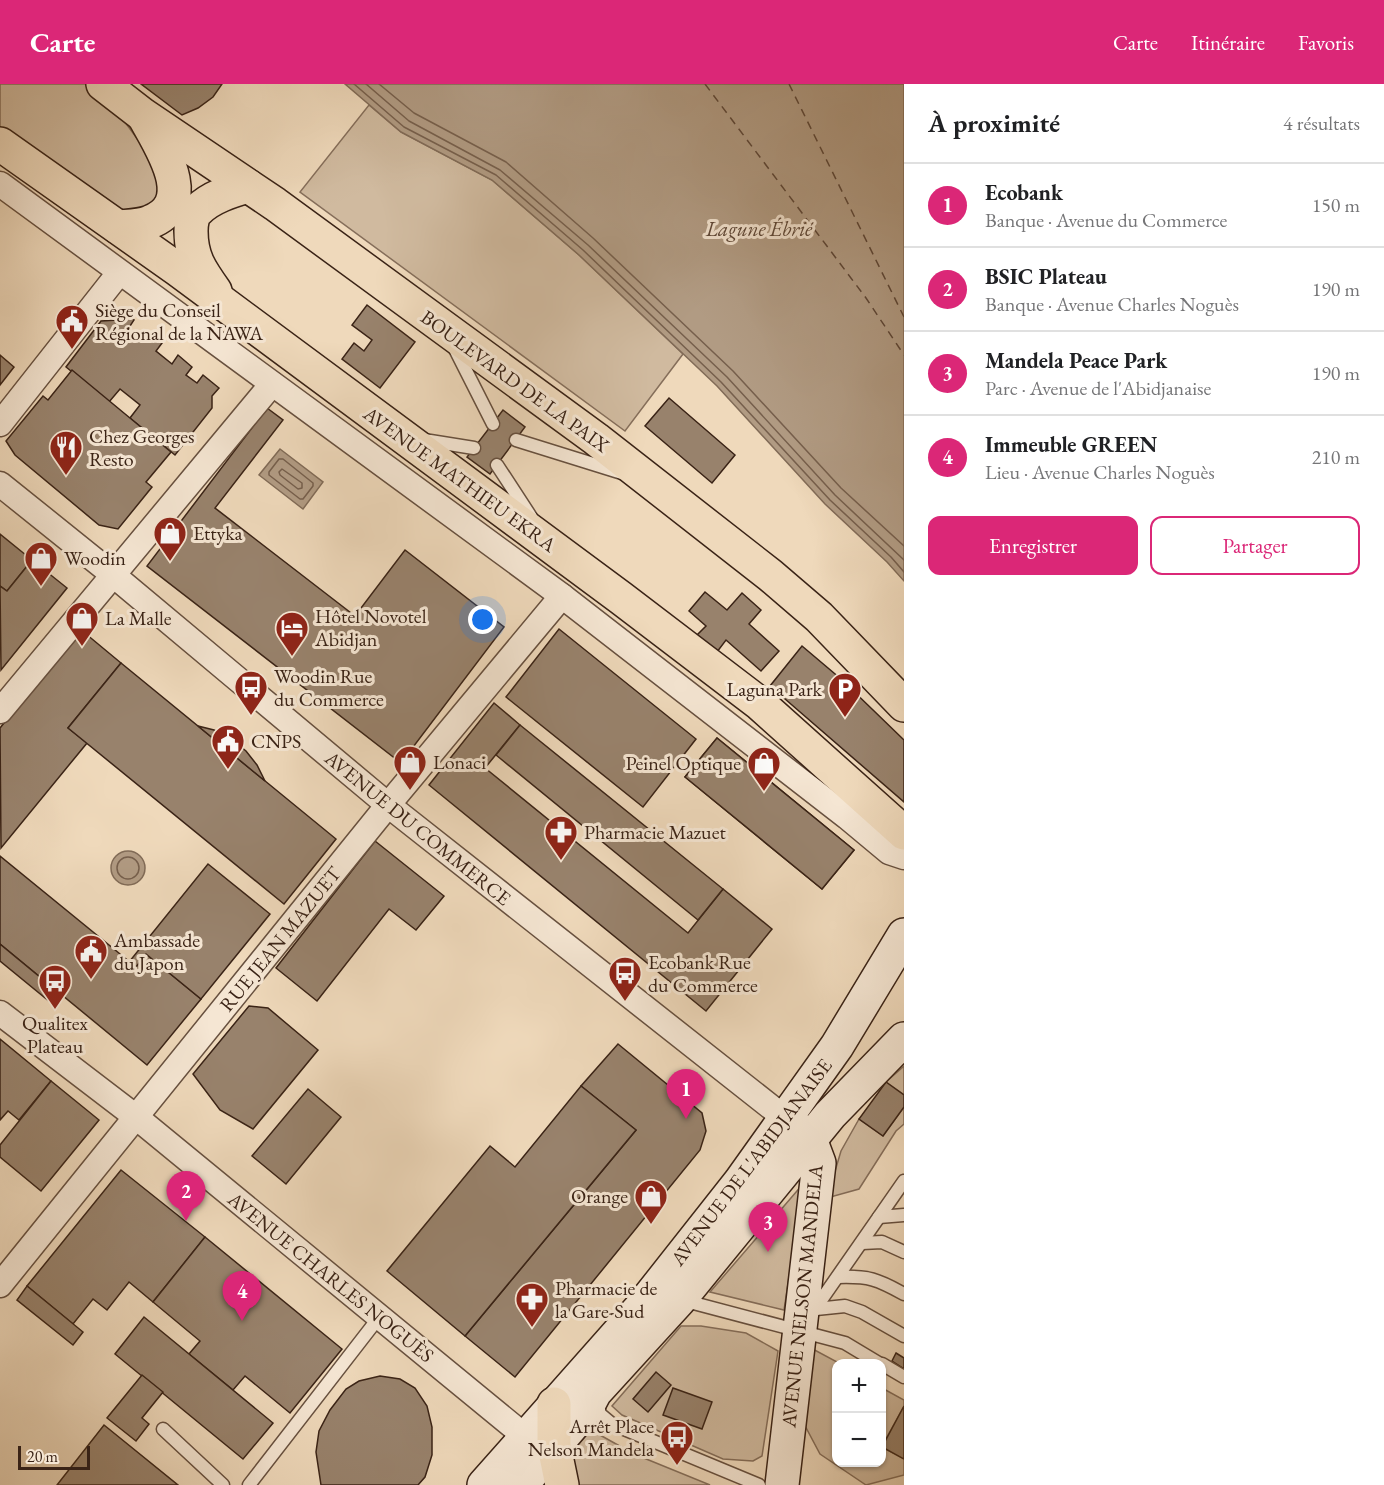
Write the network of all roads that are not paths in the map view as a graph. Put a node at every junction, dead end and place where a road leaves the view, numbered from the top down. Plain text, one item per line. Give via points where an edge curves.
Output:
1 (103, 84) edge
2 (143, 115) junction
3 (0, 144) edge
4 (0, 184) edge
5 (248, 186) junction
6 (118, 227) junction
7 (119, 273) junction
8 (225, 305) junction
9 (445, 330) junction
10 (272, 384) junction
11 (366, 409) junction
12 (0, 424) edge
13 (493, 424) dead end
14 (343, 435) junction
15 (402, 436) junction
16 (516, 440) dead end
17 (474, 448) dead end
18 (497, 465) dead end
19 (652, 483) junction
20 (0, 484) edge
21 (549, 544) junction
22 (112, 574) junction
23 (562, 596) junction
24 (621, 598) junction
25 (599, 624) junction
26 (904, 705) edge
27 (0, 711) edge
28 (388, 805) junction
29 (904, 833) edge
30 (904, 857) edge
31 (904, 934) edge
32 (0, 1012) edge
33 (904, 1040) edge
34 (136, 1117) junction
35 (798, 1129) junction
36 (903, 1183) edge
37 (904, 1215) edge
38 (879, 1217) junction
39 (862, 1243) junction
40 (904, 1252) edge
41 (838, 1277) junction
42 (0, 1285) edge
43 (669, 1292) junction
44 (904, 1294) edge
45 (380, 1316) junction
46 (807, 1320) junction
47 (904, 1336) edge
48 (872, 1359) edge
49 (886, 1367) edge
50 (904, 1377) edge
51 (590, 1380) junction
52 (164, 1429) dead end
53 (542, 1446) junction
54 (223, 1485) edge
55 (249, 1485) edge
56 (484, 1485) edge
57 (521, 1485) edge
58 (562, 1485) edge
59 (759, 1485) edge
60 (782, 1485) edge

1 - 2 main road, BOULEVARD DE LA PAIX
2 - 5 main road, BOULEVARD DE LA PAIX
2 - 6 main road via 171,166 175,190 165,213 149,223
3 - 6 main road, AVENUE MATHIEU EKRA
4 - 7 street
5 - 8 main road via 208,203 196,211 192,223 191,249 202,274
5 - 9 main road, BOULEVARD DE LA PAIX
6 - 8 main road, AVENUE MATHIEU EKRA
7 - 10 street
7 - 12 street
8 - 11 main road, AVENUE MATHIEU EKRA
9 - 13 lane
9 - 19 main road, BOULEVARD DE LA PAIX
10 - 14 street
10 - 22 street
11 - 14 street
11 - 15 main road, AVENUE MATHIEU EKRA
14 - 23 street
15 - 17 lane
15 - 21 main road, AVENUE MATHIEU EKRA
16 - 19 lane
18 - 21 lane
19 - 26 main road, BOULEVARD DE LA PAIX via 819,617
20 - 22 street, AVENUE DU COMMERCE
21 - 24 main road, AVENUE MATHIEU EKRA
22 - 27 street
22 - 28 street, AVENUE DU COMMERCE
23 - 25 street
23 - 28 street, RUE JEAN MAZUET
24 - 25 street
24 - 29 main road, AVENUE MATHIEU EKRA via 760,704
25 - 30 street via 889,852
28 - 34 street, RUE JEAN MAZUET
28 - 35 street, AVENUE DU COMMERCE
31 - 35 main road, AVENUE DE L'ABIDJANAISE via 837,1046
32 - 34 street, AVENUE CHARLES NOGUÈS
33 - 35 main road, AVENUE DE L'ABIDJANAISE via 830,1115
34 - 42 street, RUE JEAN MAZUET
34 - 45 street, AVENUE CHARLES NOGUÈS
35 - 43 main road, AVENUE DE L'ABIDJANAISE via 763,1199
35 - 46 main road, AVENUE NELSON MANDELA via 819,1163
36 - 38 lane
37 - 38 lane
38 - 39 lane
39 - 40 lane via 882,1242
39 - 41 lane
41 - 44 lane via 880,1280
41 - 46 lane
43 - 46 lane
43 - 51 main road, AVENUE DE L'ABIDJANAISE
45 - 53 street, AVENUE CHARLES NOGUÈS
45 - 55 lane
46 - 47 lane via 844,1306
46 - 48 lane
46 - 60 main road, AVENUE NELSON MANDELA
49 - 50 lane
51 - 53 main road, AVENUE DE L'ABIDJANAISE via 586,1409
51 - 53 main road, AVENUE DE L'ABIDJANAISE via 554,1404
51 - 59 lane via 600,1414 612,1424
52 - 54 lane
53 - 56 main road, AVENUE DE L'ABIDJANAISE
53 - 57 main road, AVENUE DE L'ABIDJANAISE
53 - 58 main road

